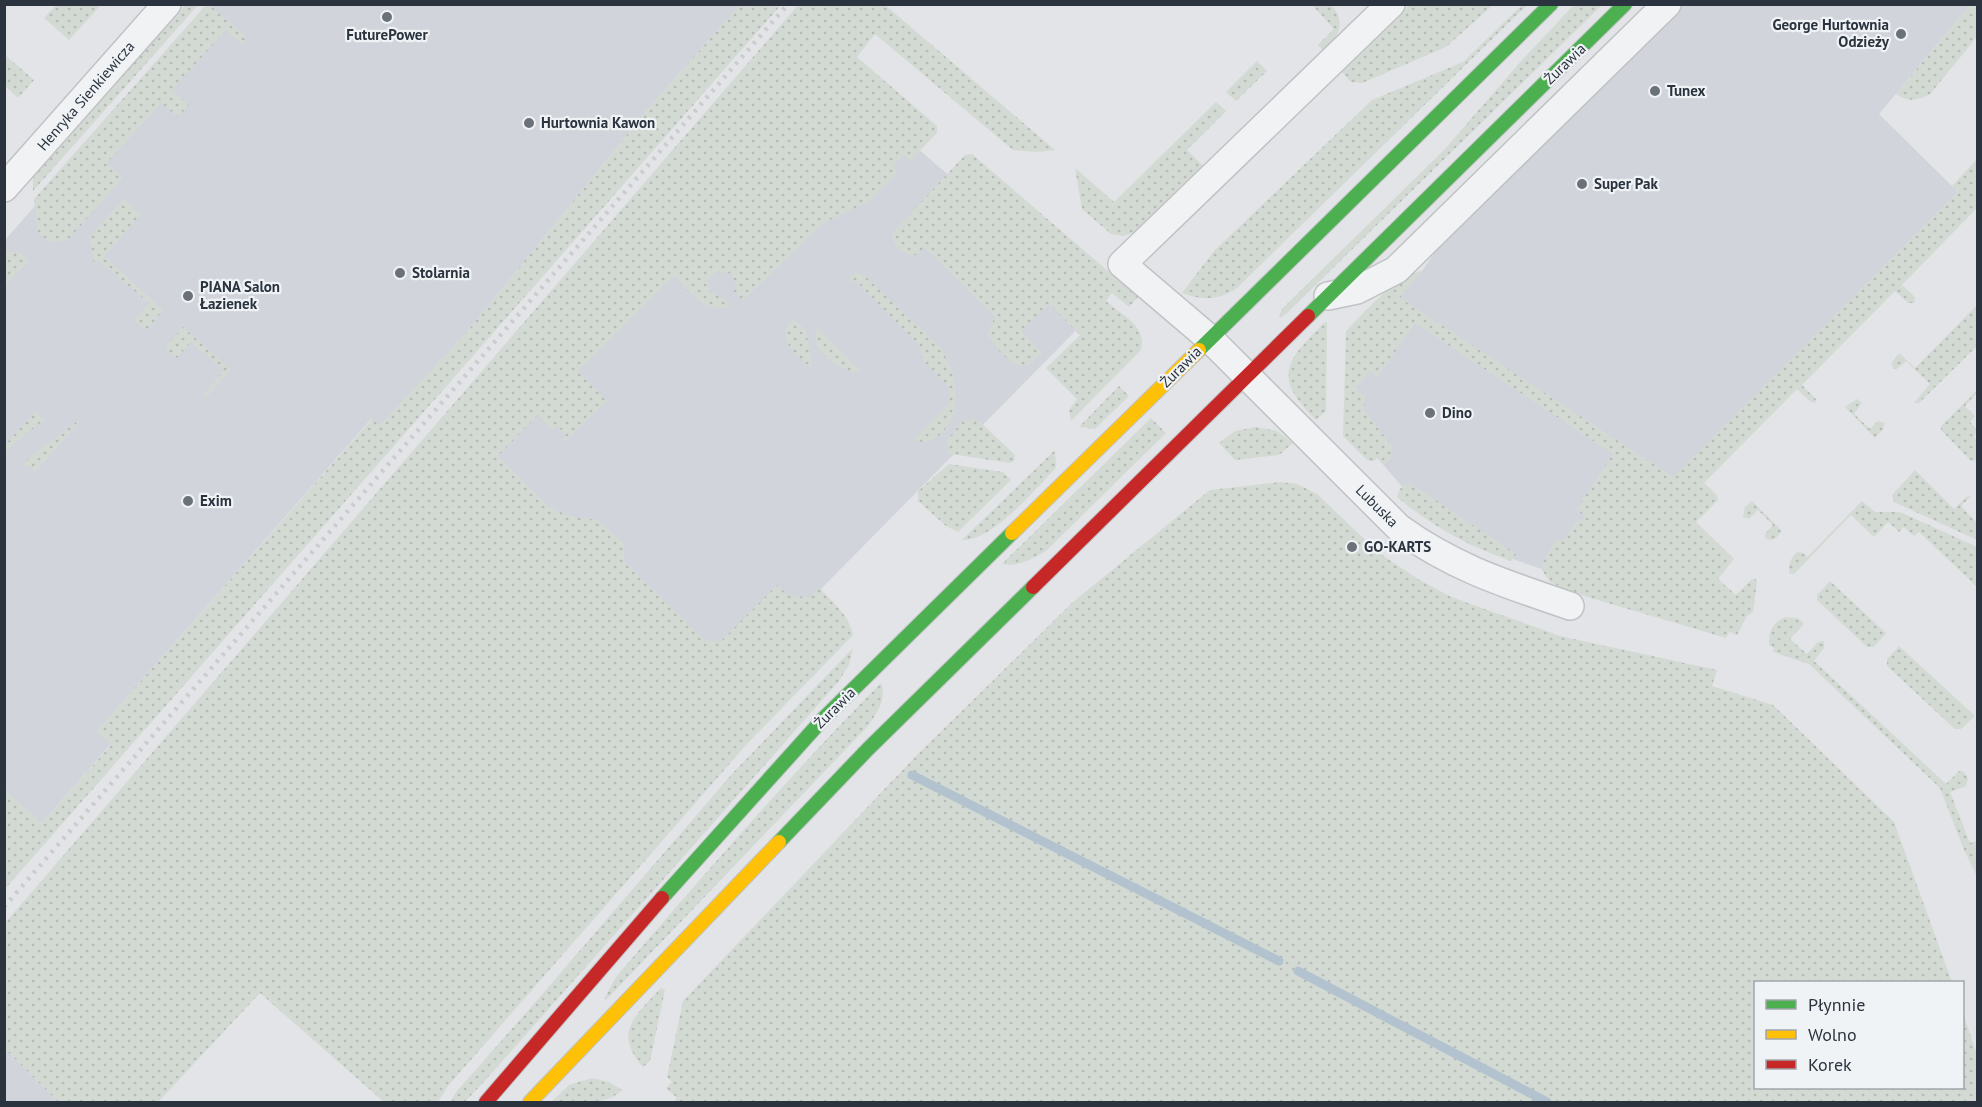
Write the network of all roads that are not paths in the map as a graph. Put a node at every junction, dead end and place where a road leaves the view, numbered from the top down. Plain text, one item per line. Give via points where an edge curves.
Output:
1 (167, 4) edge
2 (1391, 4) edge
3 (1551, 4) edge
4 (1625, 4) edge
5 (1667, 4) edge
6 (4, 188) edge
7 (1328, 296) junction
8 (1210, 339) junction
9 (1248, 375) junction
10 (1570, 606) dead end
11 (486, 1102) edge
12 (530, 1102) edge

1 - 6 street, Henryka Sienkiewicza
2 - 8 street via 1122,264
3 - 8 main road, Żurawia
4 - 7 main road, Żurawia
5 - 7 street via 1396,270 1357,290
7 - 9 main road, Żurawia
8 - 9 street, Żurawia
8 - 11 main road, Żurawia via 816,727
9 - 10 street, Lubuska via 1399,528 1461,566
9 - 12 main road, Żurawia via 868,749

